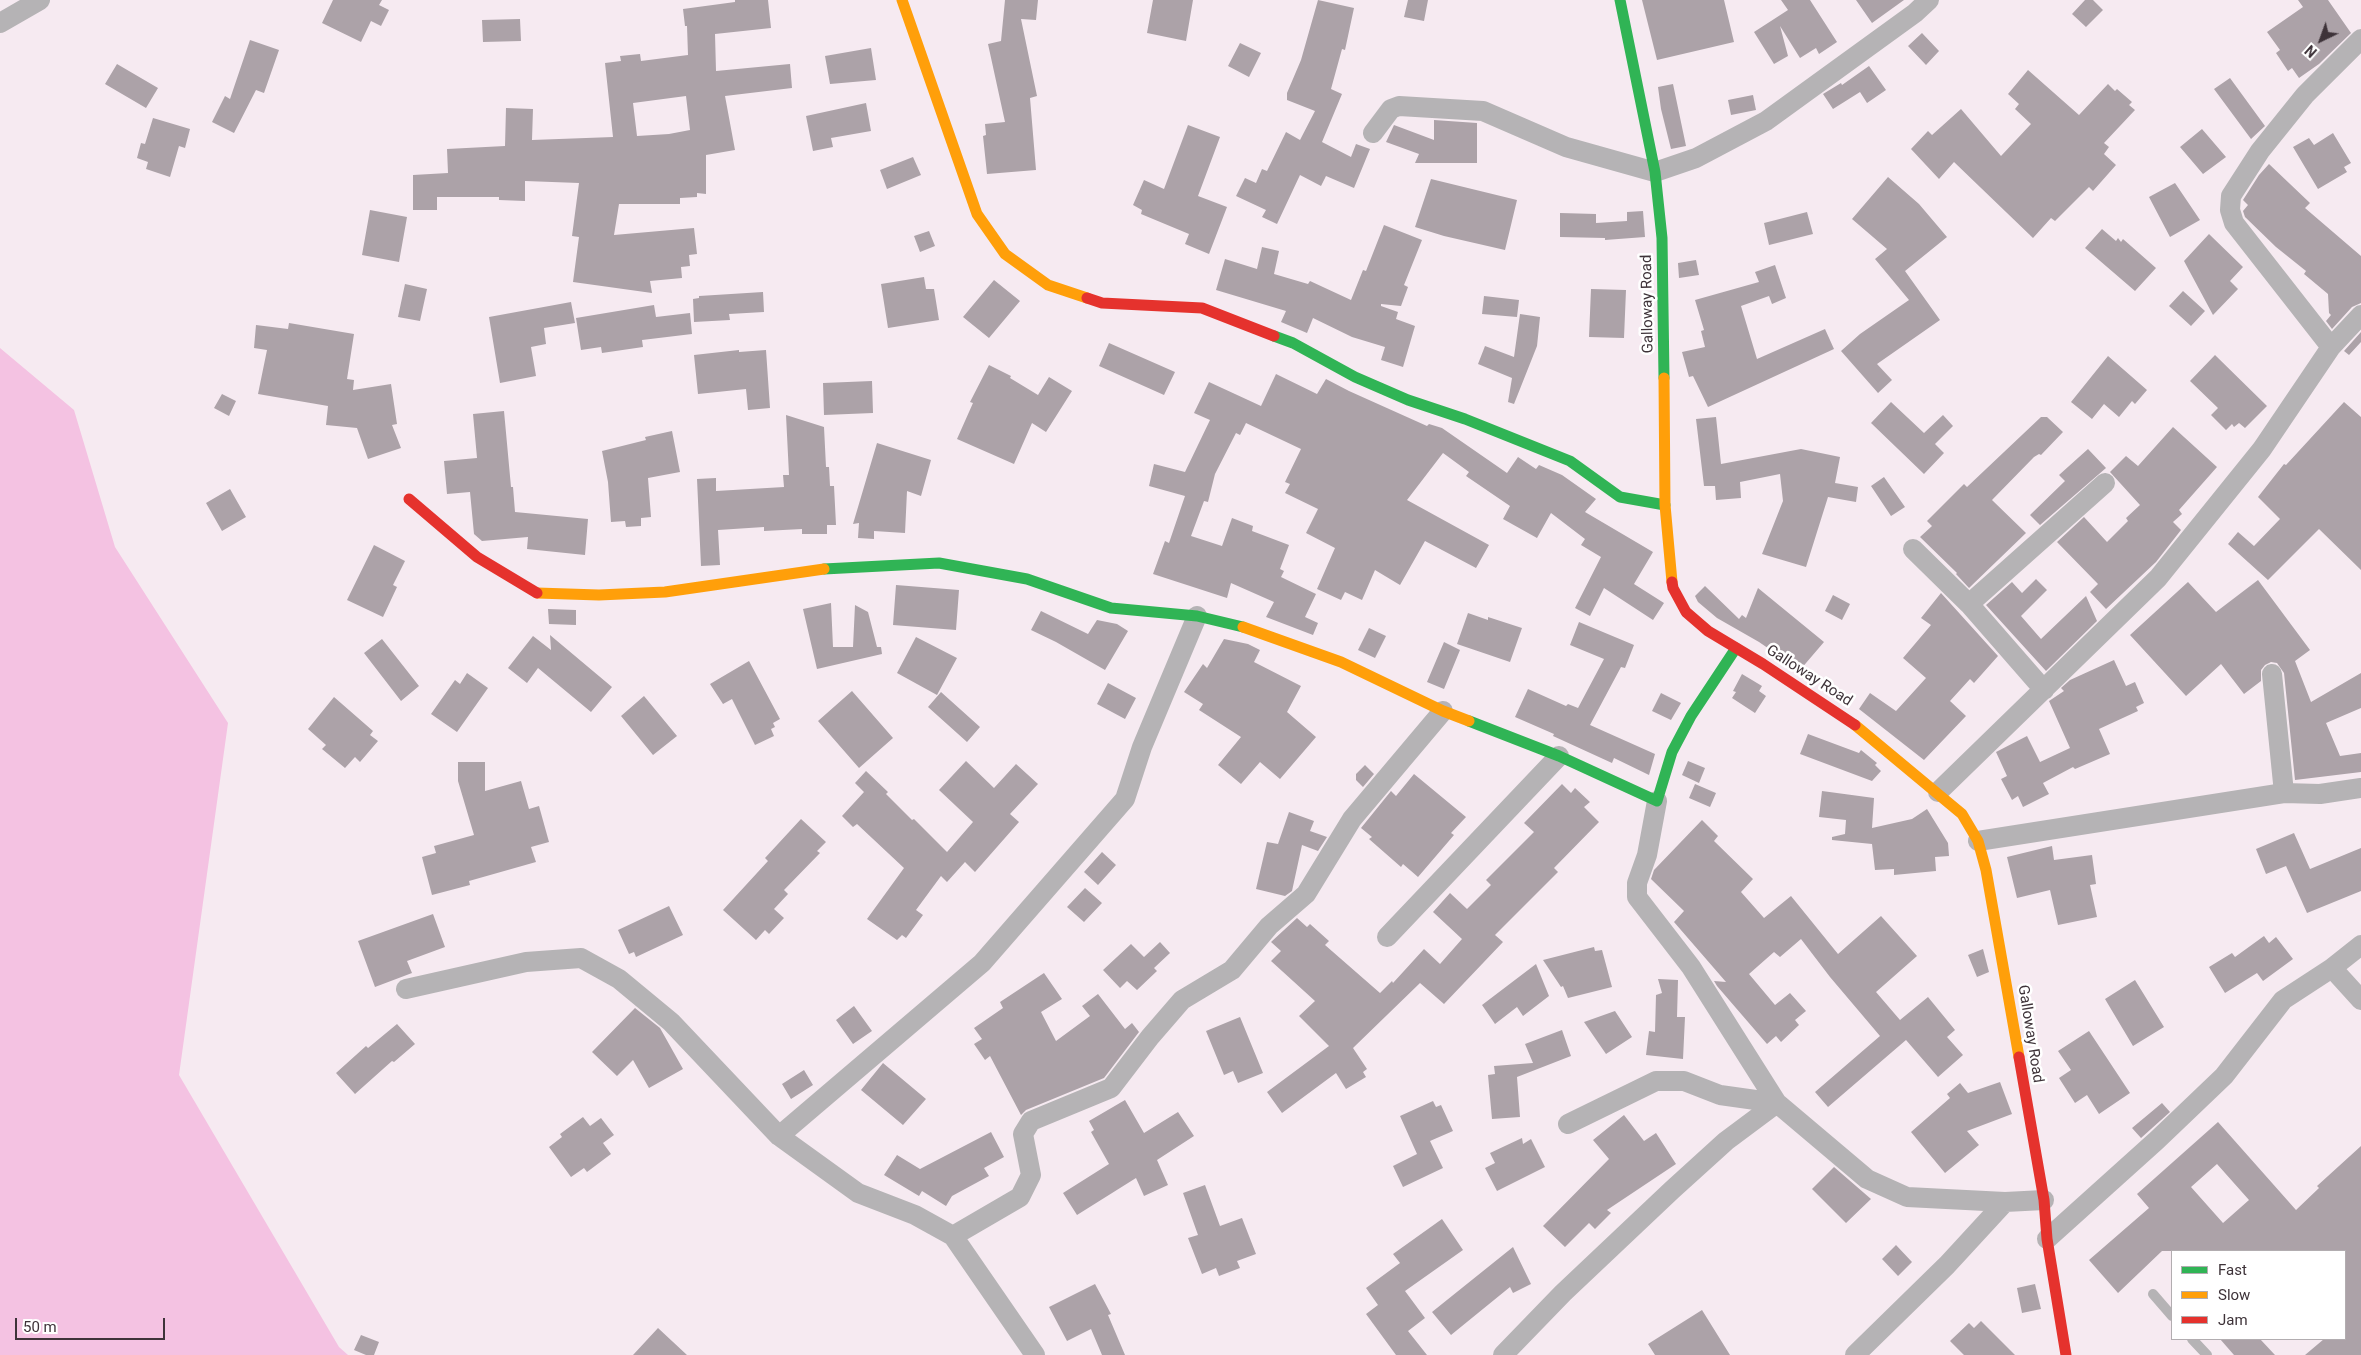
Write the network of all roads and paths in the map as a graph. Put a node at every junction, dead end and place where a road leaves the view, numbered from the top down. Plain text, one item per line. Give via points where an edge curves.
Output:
1 (40, 0) edge
2 (902, 0) edge
3 (1620, 0) edge
4 (1929, 0) edge
5 (0, 23) edge
6 (2361, 39) edge
7 (1373, 133) dead end
8 (1655, 172) junction
9 (2361, 315) edge
10 (2331, 347) junction
11 (2105, 483) dead end
12 (409, 500) dead end
13 (1665, 505) junction
14 (1913, 549) dead end
15 (1969, 604) junction
16 (1197, 616) junction
17 (1736, 648) junction
18 (2272, 674) dead end
19 (2044, 690) junction
20 (1443, 712) junction
21 (1559, 756) junction
22 (2361, 788) edge
23 (1938, 792) junction
24 (2284, 793) junction
25 (1657, 801) junction
26 (1978, 841) junction
27 (1387, 937) dead end
28 (2361, 945) edge
29 (2332, 968) junction
30 (406, 989) dead end
31 (2361, 1000) edge
32 (1777, 1103) junction
33 (1568, 1124) dead end
34 (779, 1136) junction
35 (2044, 1200) junction
36 (2005, 1202) junction
37 (953, 1236) junction
38 (2047, 1239) junction
39 (2153, 1294) dead end
40 (2171, 1315) edge
41 (2193, 1340) edge
42 (1035, 1355) edge
43 (1503, 1355) edge
44 (1855, 1355) edge
45 (2066, 1355) edge
46 (2206, 1355) edge

1 - 5 street
2 - 13 street via 977,214 1004,254 1048,285 1102,303 1202,308 1293,343 1390,392 1570,461 1620,497
3 - 8 street, Galloway Road
4 - 8 street via 1766,121 1696,158
6 - 10 street via 2305,95 2260,151 2231,196 2230,210 2234,223
7 - 8 street via 1391,109 1399,106 1483,111 1566,147
8 - 13 street, Galloway Road via 1662,238
9 - 10 street
10 - 19 street via 2262,449 2158,578
11 - 15 street
12 - 16 street via 477,557 537,593 665,592 834,568 939,563 1027,580 1111,608
13 - 17 street, Galloway Road via 1673,588 1686,612 1708,631
14 - 15 street
15 - 19 street
16 - 20 street via 1256,630 1341,662
16 - 34 street via 1142,747 1125,799 982,962
17 - 23 street, Galloway Road via 1851,722
17 - 25 street via 1691,716 1672,752
18 - 24 street
19 - 23 street
20 - 21 street
20 - 37 street via 1352,819 1306,894 1269,926 1232,970 1182,1000 1111,1088 1031,1121 1022,1134 1032,1175 1020,1197
21 - 25 street
21 - 27 street
22 - 24 street via 2320,794
23 - 26 street, Galloway Road via 1962,814
24 - 26 street
25 - 32 street via 1647,855 1637,883 1637,897 1691,967
26 - 35 street, Galloway Road via 2000,945
28 - 29 street
29 - 31 street
29 - 38 street via 2283,1000 2224,1076
30 - 34 street via 526,962 581,958 619,979 672,1022
32 - 33 street via 1720,1095 1684,1081 1656,1081
32 - 36 street via 1867,1179 1907,1197
32 - 43 street via 1726,1141 1672,1190
34 - 37 street via 858,1193 915,1215
35 - 36 street
35 - 38 street, Galloway Road
36 - 44 street via 1947,1265
37 - 42 street
38 - 45 street, Galloway Road
39 - 40 lane
41 - 46 lane

